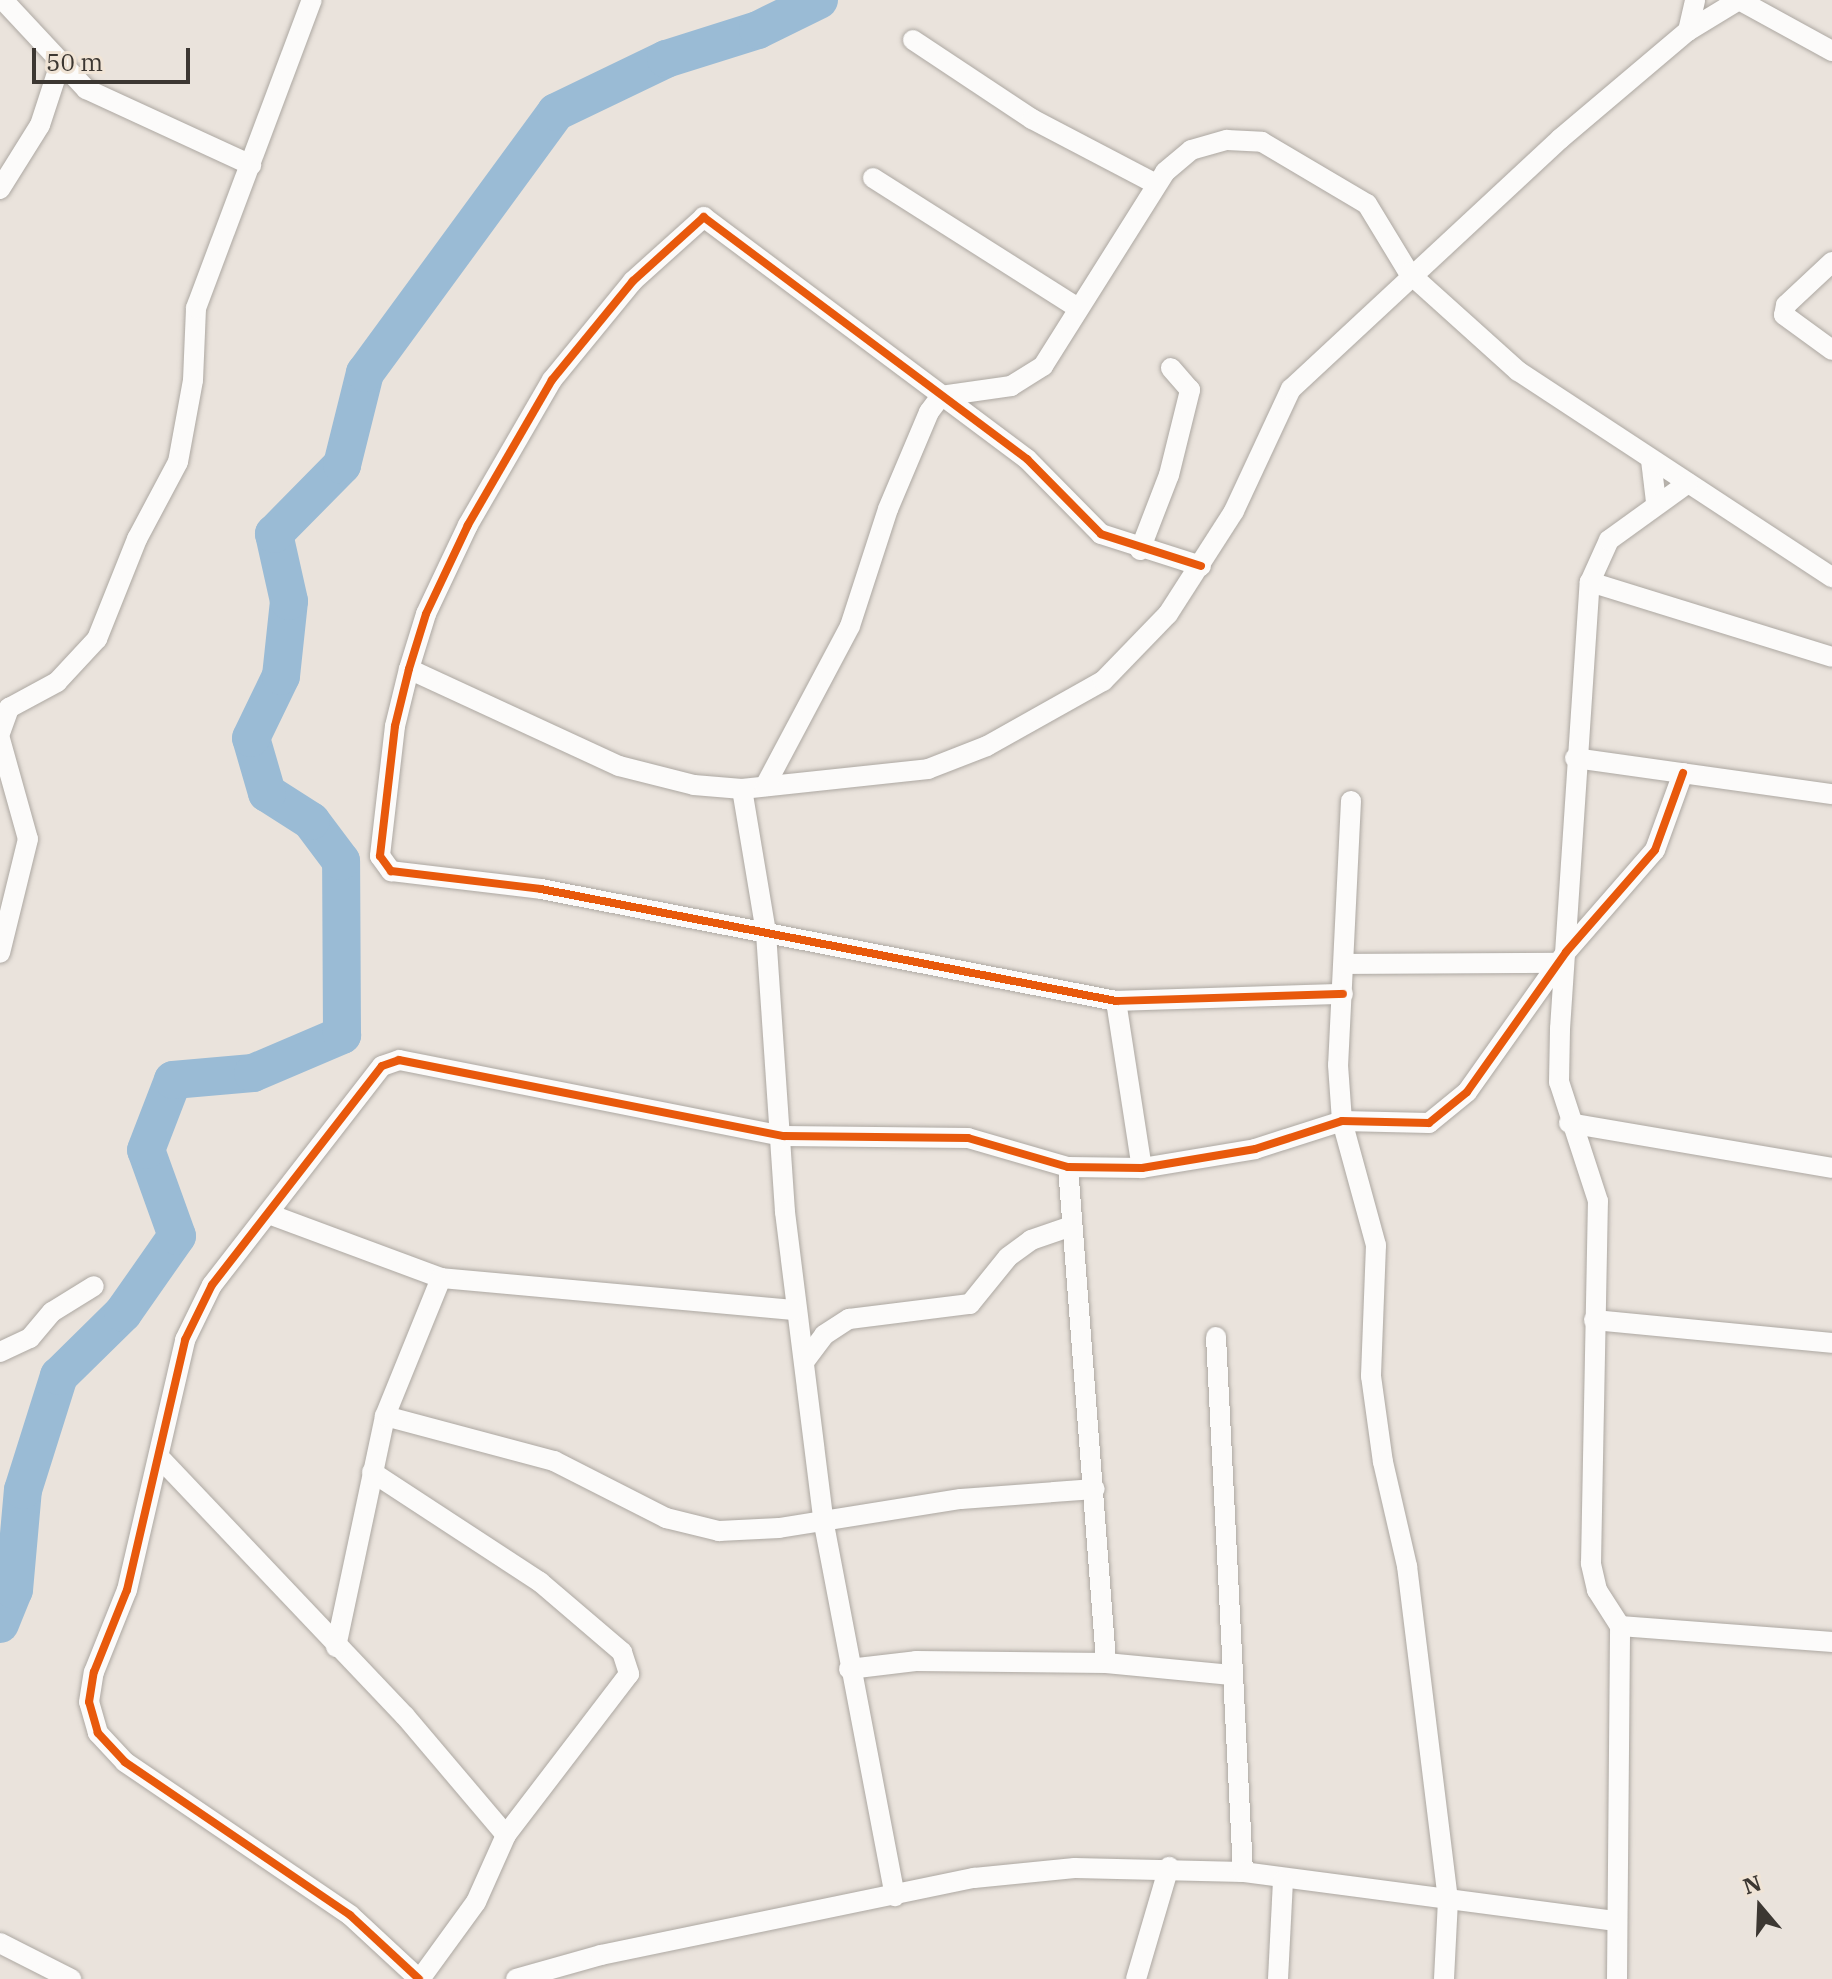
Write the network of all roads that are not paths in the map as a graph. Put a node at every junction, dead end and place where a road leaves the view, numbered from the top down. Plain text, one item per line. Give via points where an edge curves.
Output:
1 (3, 0) edge
2 (312, 0) edge
3 (1695, 0) edge
4 (1739, 0) edge
5 (1688, 31) junction
6 (913, 40) dead end
7 (1832, 51) edge
8 (59, 67) junction
9 (251, 165) junction
10 (873, 178) dead end
11 (1156, 184) junction
12 (0, 189) edge
13 (1832, 262) edge
14 (1409, 273) junction
15 (1078, 308) junction
16 (1832, 350) edge
17 (1171, 368) dead end
18 (941, 396) junction
19 (1651, 460) junction
20 (1688, 483) junction
21 (1656, 502) junction
22 (1140, 550) junction
23 (1201, 566) junction
24 (1832, 577) edge
25 (1590, 582) junction
26 (1832, 657) edge
27 (409, 669) junction
28 (0, 726) edge
29 (1575, 758) junction
30 (1683, 773) junction
31 (765, 786) junction
32 (742, 789) junction
33 (1832, 794) edge
34 (1351, 801) dead end
35 (766, 933) junction
36 (0, 953) edge
37 (1562, 957) junction
38 (1347, 964) junction
39 (1343, 994) junction
40 (1116, 1001) junction
41 (1342, 1121) junction
42 (1569, 1123) junction
43 (784, 1136) junction
44 (1068, 1167) junction
45 (1142, 1168) junction
46 (1832, 1168) edge
47 (269, 1214) junction
48 (1072, 1226) junction
49 (441, 1278) junction
50 (94, 1286) dead end
51 (795, 1310) junction
52 (1594, 1320) junction
53 (1216, 1337) dead end
54 (1832, 1343) edge
55 (0, 1352) edge
56 (804, 1362) junction
57 (385, 1416) junction
58 (159, 1457) junction
59 (372, 1472) junction
60 (1095, 1489) junction
61 (823, 1519) junction
62 (1620, 1626) junction
63 (1832, 1642) edge
64 (336, 1647) junction
65 (1106, 1663) junction
66 (849, 1669) junction
67 (1231, 1675) junction
68 (506, 1835) junction
69 (1169, 1867) junction
70 (1243, 1872) junction
71 (1283, 1881) junction
72 (895, 1896) junction
73 (1448, 1900) junction
74 (1614, 1921) junction
75 (0, 1943) edge
76 (71, 1979) edge
77 (420, 1979) edge
78 (516, 1979) edge
79 (1136, 1979) edge
80 (1278, 1979) edge
81 (1444, 1979) edge
82 (1617, 1979) edge

1 - 8 street
2 - 9 street
3 - 5 street
4 - 5 street
4 - 7 street
5 - 14 street
6 - 11 street via 1032,119
8 - 9 street via 132,114
8 - 12 street via 40,125
9 - 28 street via 196,308 188,426 178,462 137,539 97,639 57,682 19,699
10 - 15 street
11 - 14 street via 1191,150 1227,140 1262,142 1367,204
11 - 15 street
13 - 16 street via 1786,305 1784,315
14 - 19 street via 1518,371
14 - 23 street via 1291,389 1247,486
15 - 18 street via 1043,366 1028,378
17 - 22 street via 1190,390 1169,475
18 - 22 street via 1027,459 1101,534
18 - 27 street via 704,217 633,281 552,380 468,525 426,614
18 - 31 street via 905,464 850,626
19 - 20 street
19 - 21 street
20 - 21 street
20 - 24 street
21 - 25 street via 1609,540
22 - 23 street
23 - 31 street via 1125,664 987,746 928,769
25 - 26 street
25 - 29 street
27 - 32 street via 619,766 659,780
27 - 35 street via 379,840 383,866 541,889
28 - 36 street via 28,839
29 - 30 street
29 - 37 street
30 - 33 street
30 - 37 street via 1655,850
31 - 32 street
32 - 35 street
34 - 38 street
35 - 40 street
35 - 43 street
37 - 38 street
37 - 41 street via 1467,1092 1444,1115 1411,1125
37 - 42 street via 1559,1082
38 - 39 street
39 - 40 street
39 - 41 street
40 - 45 street
41 - 45 street via 1255,1149
41 - 73 street via 1376,1245 1371,1376 1383,1462 1407,1566
42 - 46 street
42 - 52 street via 1598,1201
43 - 44 street via 968,1138
43 - 47 street via 390,1060
43 - 51 street
44 - 45 street
44 - 48 street
47 - 49 street
47 - 58 street via 212,1285 185,1340
48 - 56 street via 1031,1240 1008,1257 991,1285 970,1304 849,1319 824,1335
48 - 60 street
49 - 51 street
49 - 57 street
50 - 55 street via 52,1312 30,1338
51 - 56 street
52 - 54 street
52 - 62 street via 1591,1563 1597,1590
53 - 67 street
56 - 61 street
57 - 59 street
57 - 61 street via 554,1461 666,1518 719,1531
58 - 64 street
58 - 77 street via 127,1590 94,1672 89,1702 98,1733 125,1762 350,1915
59 - 64 street
59 - 68 street via 540,1582 622,1652 629,1674 621,1692
60 - 61 street
60 - 65 street
61 - 66 street
62 - 63 street
62 - 74 street
64 - 68 street
65 - 66 street via 916,1661
65 - 67 street
66 - 72 street
67 - 70 street
68 - 77 street via 476,1902
69 - 70 street
69 - 72 street via 974,1878
69 - 79 street
70 - 71 street
71 - 73 street
71 - 80 street
72 - 78 street via 601,1955
73 - 74 street
73 - 81 street
74 - 82 street
75 - 76 street

